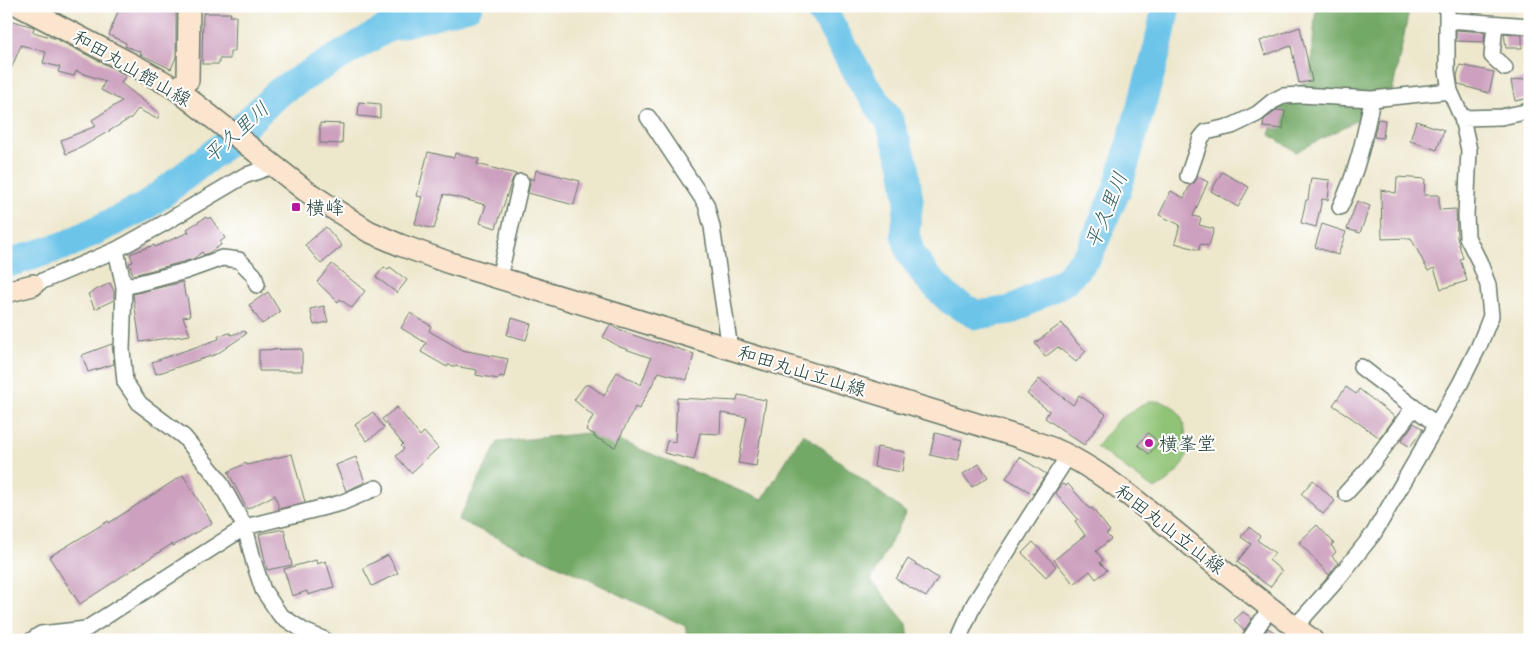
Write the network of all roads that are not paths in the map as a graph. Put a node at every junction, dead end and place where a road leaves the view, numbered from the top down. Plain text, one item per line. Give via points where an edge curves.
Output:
1 (20, 6) edge
2 (189, 6) edge
3 (1447, 13) edge
4 (1496, 24) junction
5 (1530, 26) edge
6 (1505, 68) dead end
7 (1450, 91) junction
8 (180, 92) junction
9 (1372, 99) junction
10 (1530, 111) edge
11 (648, 117) dead end
12 (1462, 118) junction
13 (267, 162) junction
14 (1188, 176) dead end
15 (521, 182) dead end
16 (1340, 207) dead end
17 (116, 250) junction
18 (499, 278) junction
19 (33, 284) joint
20 (257, 284) dead end
21 (124, 287) junction
22 (6, 292) edge
23 (730, 349) junction
24 (1361, 367) dead end
25 (1414, 407) junction
26 (1437, 425) junction
27 (1068, 456) junction
28 (376, 488) dead end
29 (1346, 494) dead end
30 (245, 527) junction
31 (1270, 608) junction
32 (1295, 627) junction
33 (88, 634) edge
34 (32, 640) edge
35 (325, 640) edge
36 (961, 640) edge
37 (1249, 640) edge
38 (1312, 640) edge

1 - 8 main road, 和田丸山館山線
2 - 8 main road via 188,80
3 - 4 street
3 - 7 street
4 - 5 street
4 - 6 street via 1492,56
7 - 9 street
7 - 12 street
8 - 13 main road, 和田丸山館山線
9 - 14 street via 1283,96 1232,126 1206,132
9 - 16 street via 1363,145 1350,188
10 - 12 street via 1501,117
11 - 23 street via 706,204
12 - 26 street via 1469,150 1467,237 1488,285 1491,316 1476,353
13 - 17 street
13 - 18 main road, 和田丸山立山線 via 368,231
15 - 18 street
17 - 19 street
17 - 21 street
18 - 23 main road, 和田丸山立山線
19 - 22 main road
20 - 21 street via 254,275 239,260 222,258
21 - 30 street via 122,350 125,382 140,404 184,438 217,477
23 - 27 main road, 和田丸山立山線 via 1019,437
24 - 25 street
25 - 26 street
25 - 29 street
26 - 32 street via 1374,532
27 - 31 main road, 和田丸山立山線 via 1126,492
27 - 36 street via 974,604
28 - 30 street via 341,503
30 - 33 street
30 - 35 street via 264,590 280,615
31 - 32 main road, 和田丸山立山線
31 - 37 street
32 - 38 main road, 和田丸山立山線
33 - 34 street via 41,634

